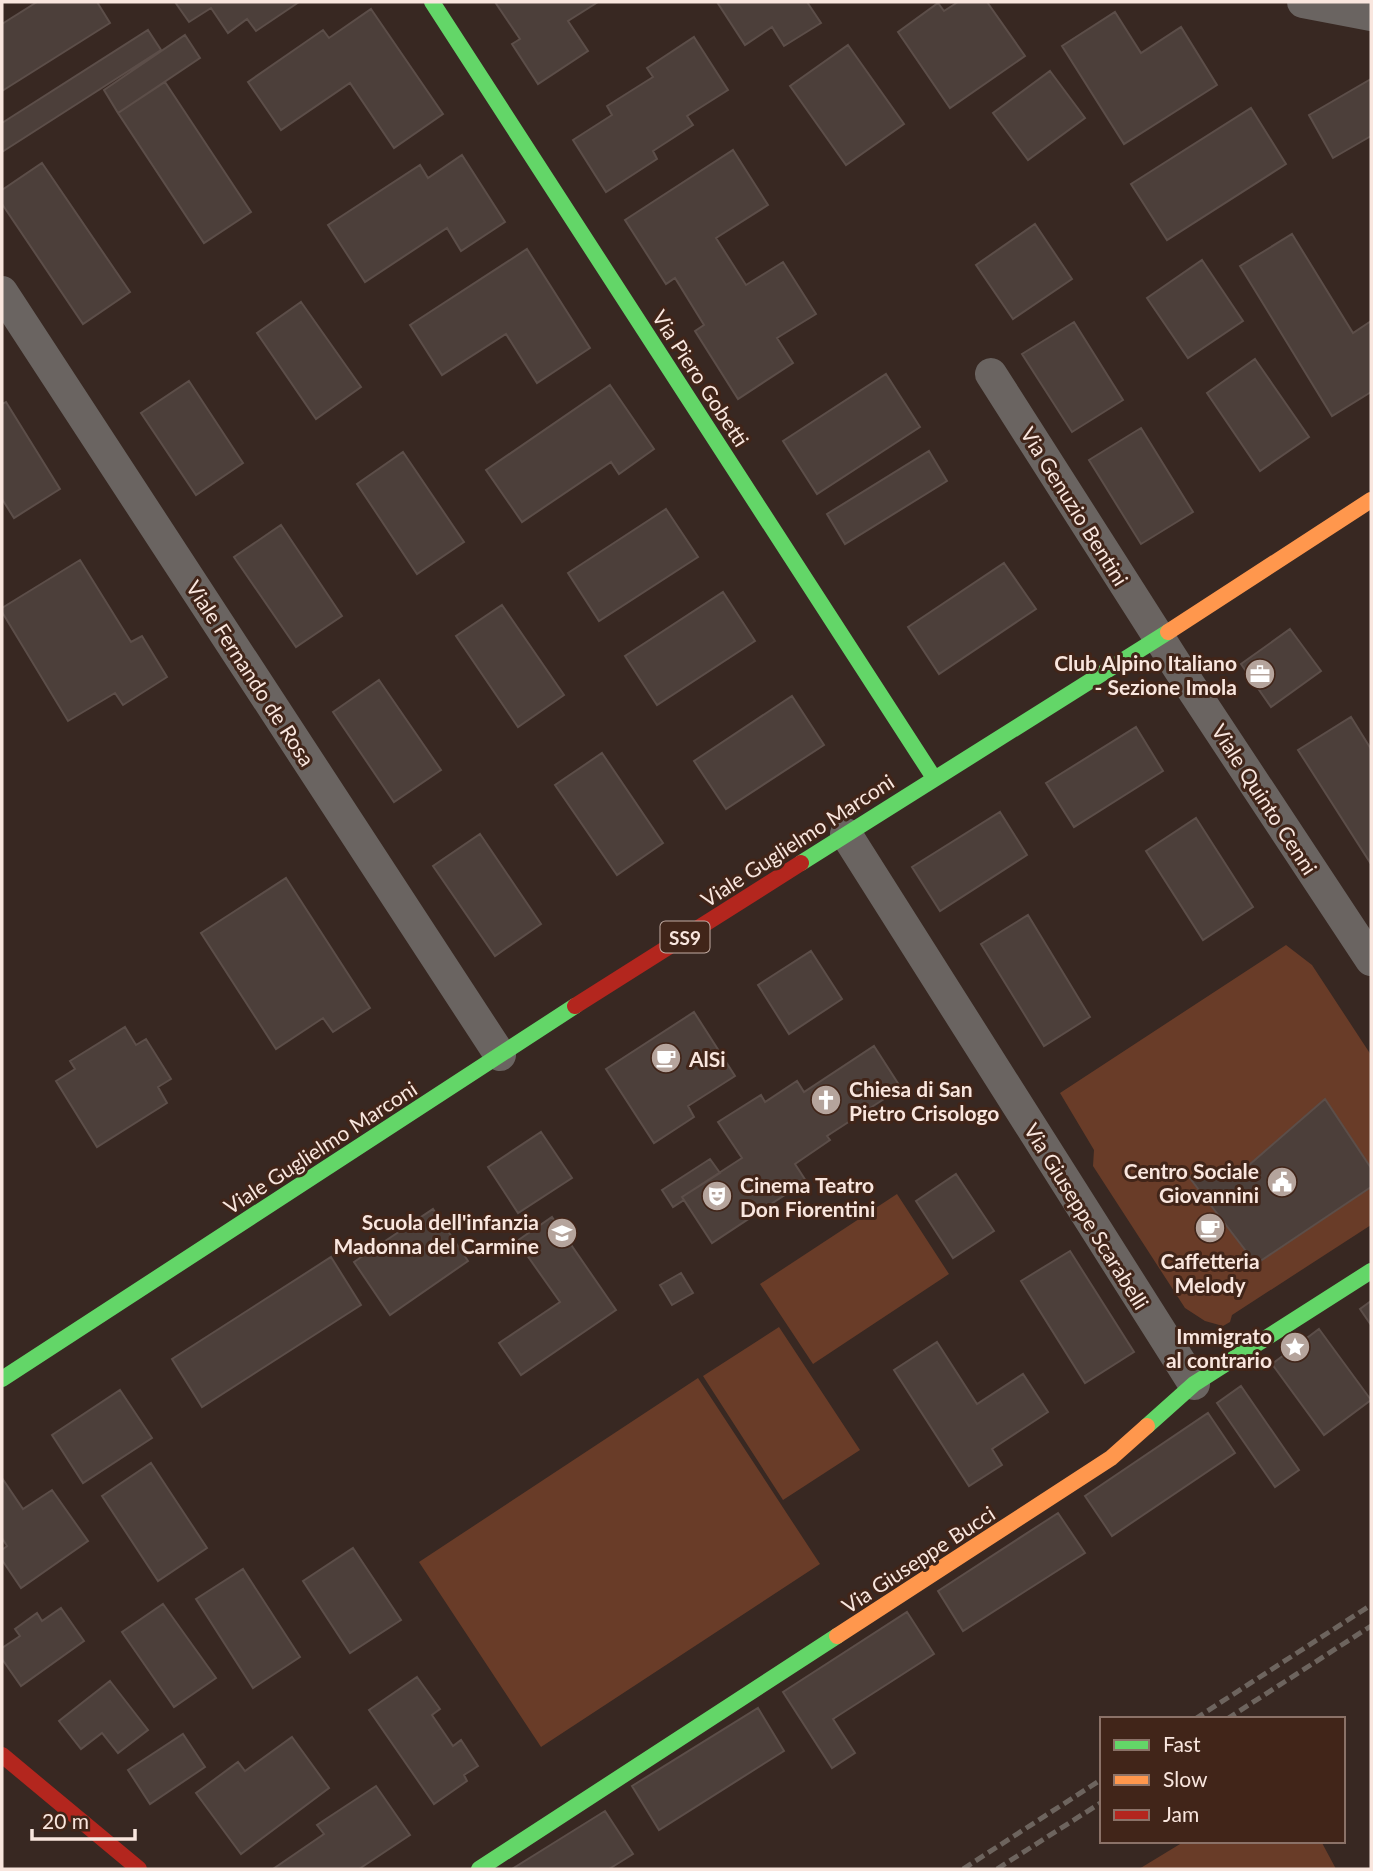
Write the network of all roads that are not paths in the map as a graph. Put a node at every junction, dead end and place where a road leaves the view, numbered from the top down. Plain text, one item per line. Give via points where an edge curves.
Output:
1 (432, 2) edge
2 (1303, 2) edge
3 (1371, 15) edge
4 (2, 292) edge
5 (991, 374) dead end
6 (1371, 500) edge
7 (1159, 638) junction
8 (934, 778) junction
9 (846, 834) junction
10 (1371, 960) edge
11 (500, 1055) junction
12 (1371, 1271) edge
13 (2, 1379) edge
14 (1194, 1384) junction
15 (2, 1755) edge
16 (139, 1869) edge
17 (479, 1869) edge

1 - 8 street, Via Piero Gobetti
2 - 3 street
4 - 11 street, Viale Fernando de Rosa
5 - 7 street, Via Genuzio Bentini
6 - 7 street, Viale Guglielmo Marconi / SS9
7 - 8 street, Viale Guglielmo Marconi / SS9
7 - 10 street, Viale Quinto Cenni
8 - 9 street, Viale Guglielmo Marconi / SS9
9 - 11 street, Viale Guglielmo Marconi / SS9
9 - 14 street, Via Giuseppe Scarabelli
11 - 13 street, Viale Guglielmo Marconi / SS9
12 - 14 street, Via Giuseppe Bucci
14 - 17 street, Via Giuseppe Bucci via 1111,1458
15 - 16 street

